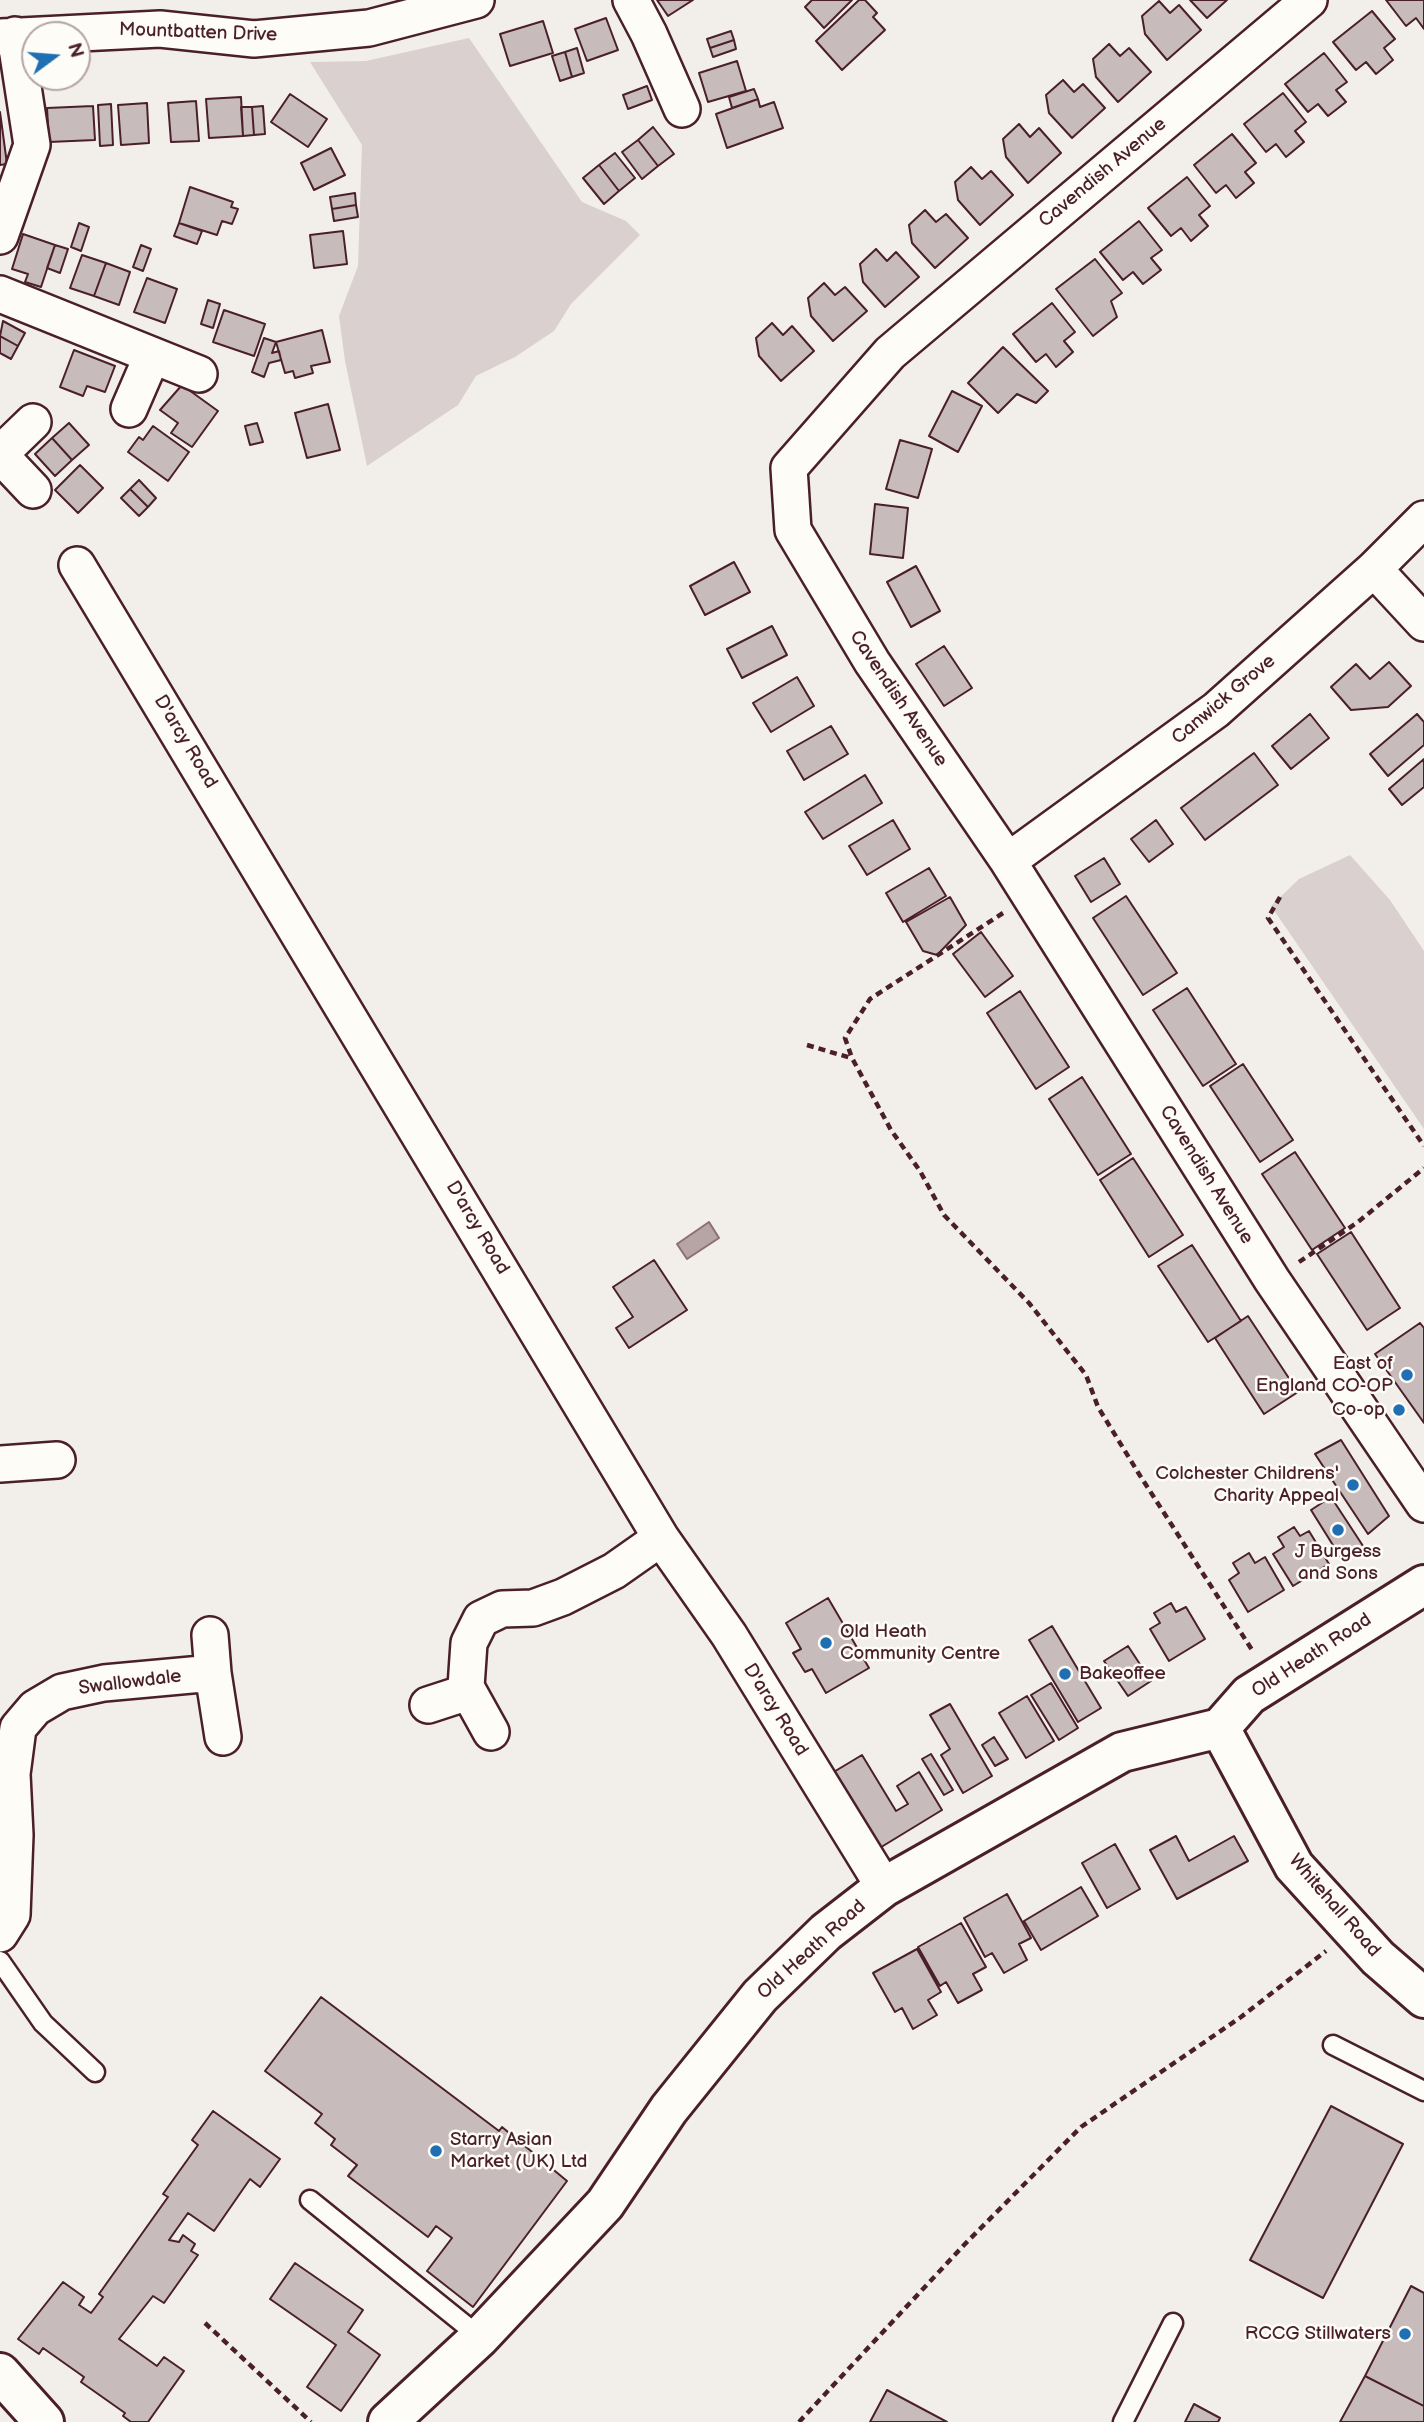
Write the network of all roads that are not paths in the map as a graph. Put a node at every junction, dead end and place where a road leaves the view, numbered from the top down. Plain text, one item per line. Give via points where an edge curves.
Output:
1 (476, 0) edge
2 (631, 0) edge
3 (1309, 0) edge
4 (159, 14) edge
5 (7, 36) edge
6 (682, 109) dead end
7 (0, 236) edge
8 (0, 294) edge
9 (152, 356) junction
10 (199, 374) dead end
11 (128, 409) dead end
12 (33, 422) dead end
13 (0, 454) edge
14 (33, 490) dead end
15 (1424, 519) edge
16 (78, 565) dead end
17 (1374, 569) junction
18 (1424, 623) edge
19 (1008, 861) junction
20 (57, 1460) dead end
21 (0, 1464) edge
22 (1424, 1504) edge
23 (661, 1538) junction
24 (1424, 1585) edge
25 (209, 1635) dead end
26 (213, 1673) junction
27 (466, 1687) junction
28 (428, 1705) dead end
29 (1220, 1728) junction
30 (491, 1732) dead end
31 (223, 1737) dead end
32 (884, 1887) junction
33 (0, 1934) edge
34 (0, 1961) edge
35 (1424, 1998) edge
36 (1333, 2045) dead end
37 (95, 2072) dead end
38 (1424, 2091) edge
39 (310, 2200) dead end
40 (1173, 2323) dead end
41 (480, 2337) junction
42 (0, 2373) edge
43 (44, 2422) edge
44 (388, 2422) edge
45 (1123, 2422) edge

1 - 4 street, Mountbatten Drive via 369,29 267,38 206,36
2 - 6 street via 649,67
3 - 19 street, Cavendish Avenue via 890,352 789,468 793,530 872,662
4 - 5 street, Mountbatten Drive
5 - 7 street via 32,145
8 - 9 street
9 - 10 street
9 - 11 street
12 - 13 street
13 - 14 street
15 - 17 street, Canwick Grove
16 - 23 street, D'arcy Road
17 - 18 street
17 - 19 street, Canwick Grove via 1216,710
19 - 22 street, Cavendish Avenue via 1272,1280
20 - 21 street
23 - 27 street via 614,1571 563,1597 533,1608 502,1609 481,1619 469,1643
23 - 32 street, D'arcy Road via 729,1635
24 - 29 street, Old Heath Road via 1249,1695
25 - 26 street
26 - 31 street
26 - 33 street, Swallowdale via 62,1692 35,1708 18,1728 12,1774 12,1915
27 - 28 street via 468,1692
27 - 30 street
29 - 32 street, Old Heath Road via 1122,1752
29 - 35 street, Whitehall Road via 1294,1866 1378,1958
32 - 41 street, Old Heath Road via 826,1933 760,1996 669,2109 605,2204
34 - 37 lane via 43,2023
36 - 38 lane
39 - 41 lane
40 - 45 lane
41 - 44 street, Old Heath Road
42 - 43 street

